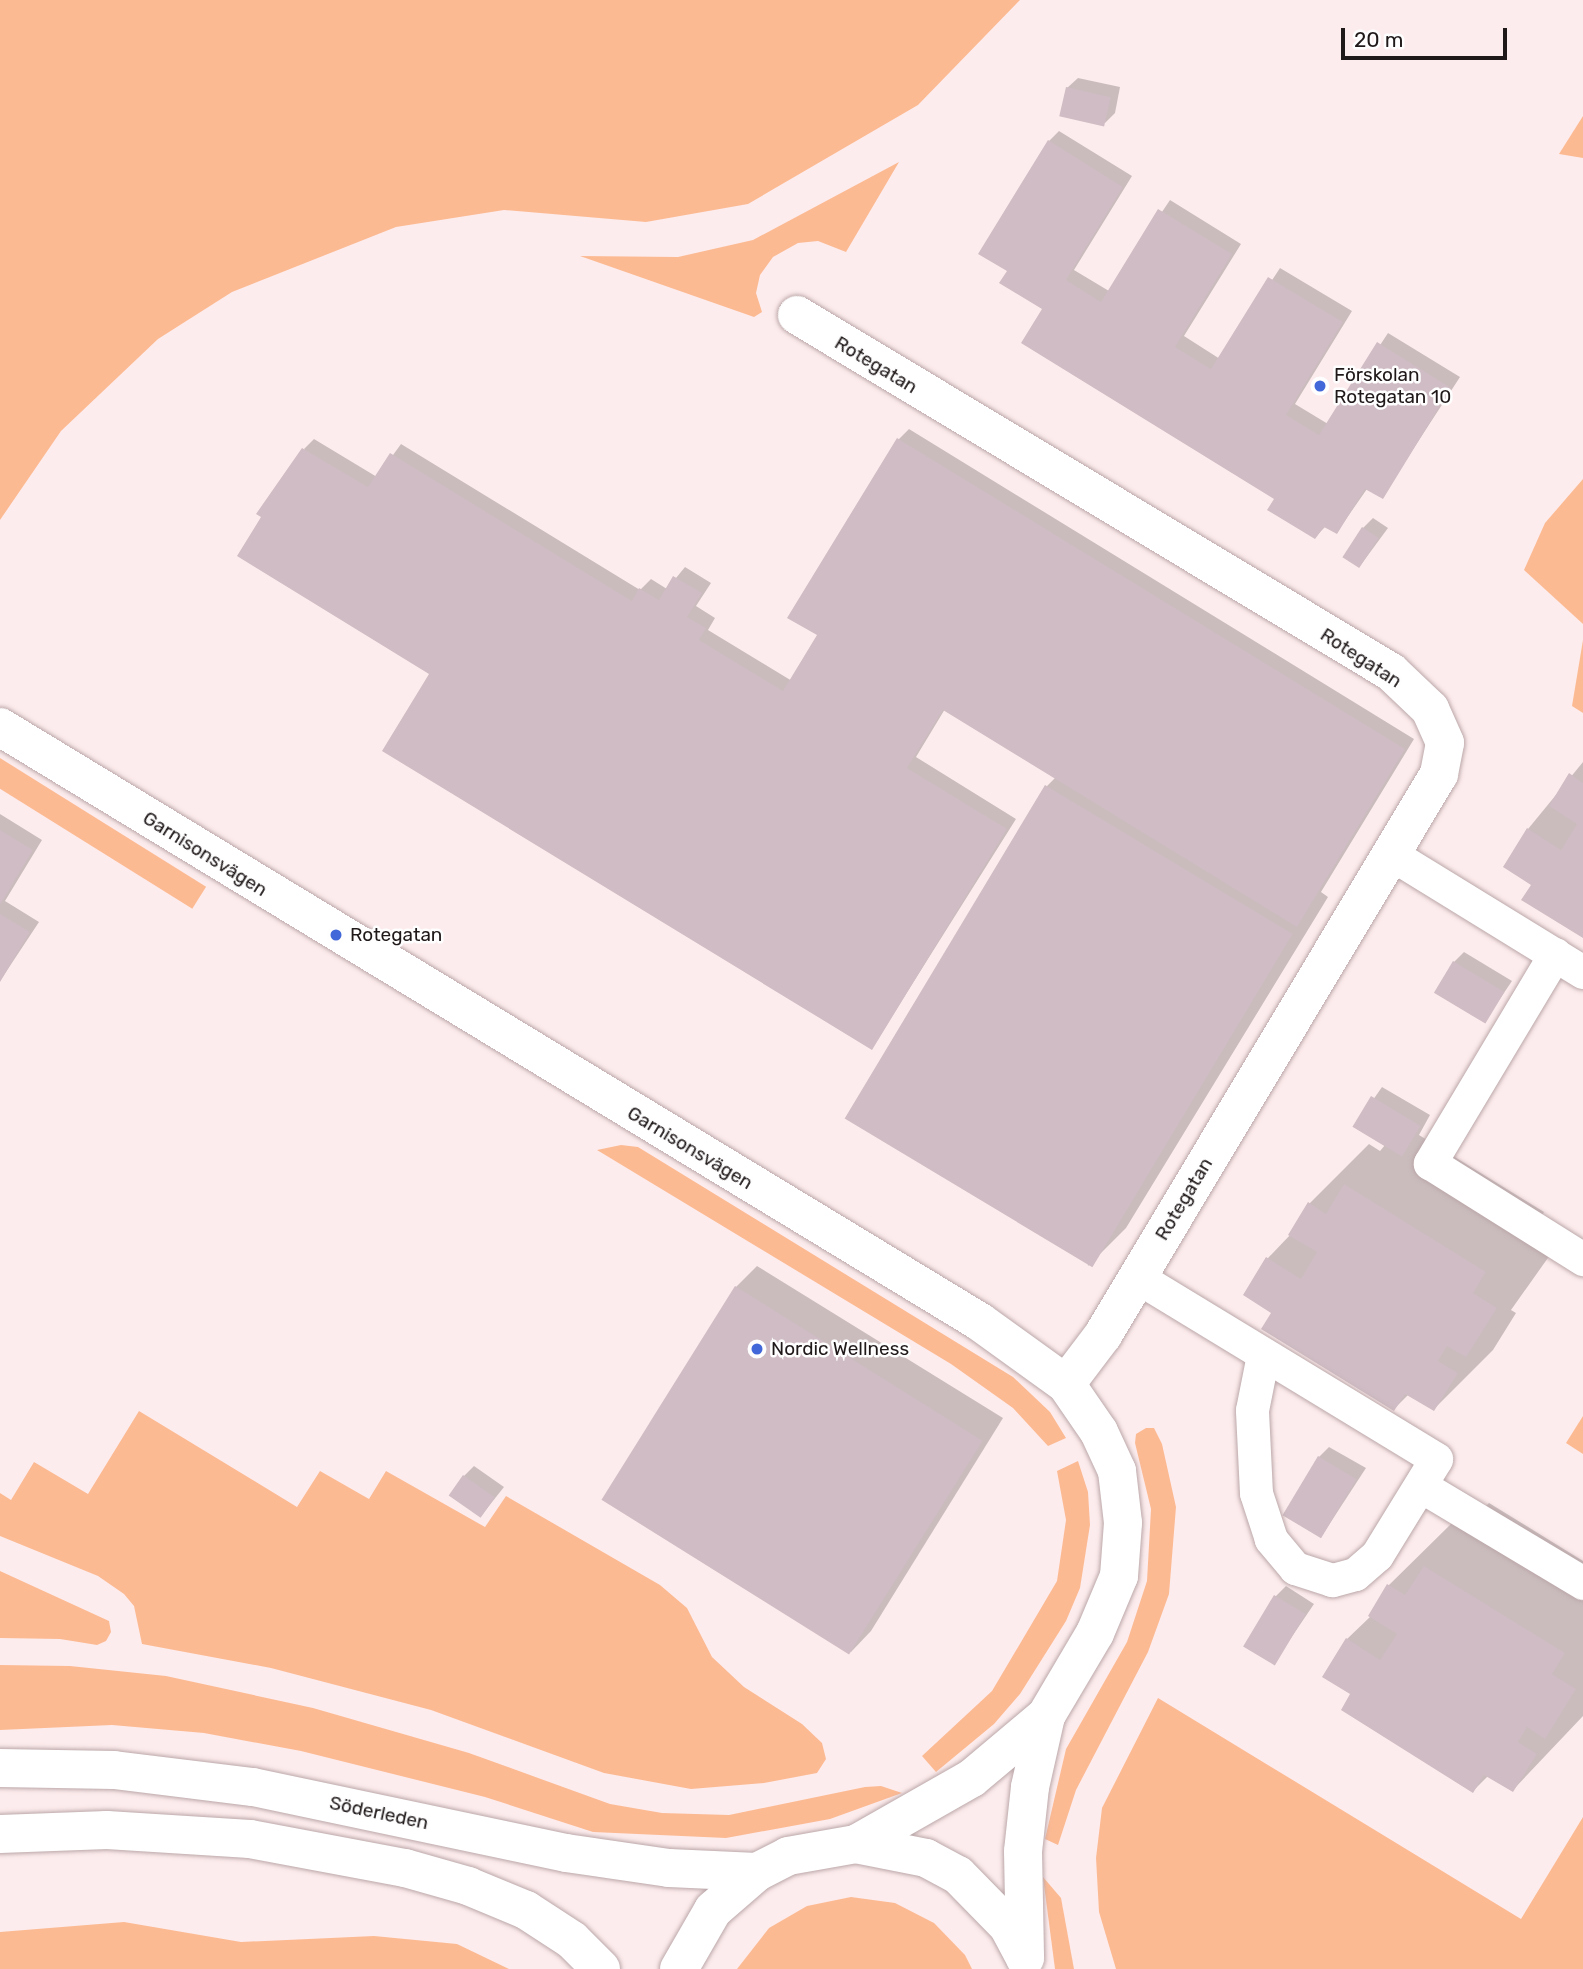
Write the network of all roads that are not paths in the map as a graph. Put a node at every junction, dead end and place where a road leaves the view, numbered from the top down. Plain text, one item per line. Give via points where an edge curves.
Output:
1 (797, 315) dead end
2 (0, 727) edge
3 (1391, 853) junction
4 (1555, 954) junction
5 (1583, 972) edge
6 (1583, 1259) edge
7 (1137, 1278) junction
8 (1263, 1355) junction
9 (1066, 1384) junction
10 (1421, 1486) junction
11 (1583, 1583) edge
12 (1046, 1716) junction
13 (0, 1769) edge
14 (0, 1834) edge
15 (856, 1844) junction
16 (757, 1872) junction
17 (1027, 1963) edge
18 (601, 1969) edge
19 (680, 1969) edge

1 - 3 street, Rotegatan via 1391,672 1430,709 1445,743 1439,774
2 - 9 street, Garnisonsvägen via 980,1322
3 - 4 lane
3 - 7 street, Rotegatan
4 - 5 lane
4 - 6 lane via 1430,1163
7 - 8 lane
7 - 9 street, Rotegatan
8 - 10 lane via 1436,1459
8 - 10 lane via 1252,1410 1256,1493 1271,1539 1295,1568 1332,1580 1355,1574 1377,1555
9 - 12 street, Garnisonsvägen via 1099,1432 1117,1471 1123,1523 1119,1576 1095,1633
10 - 11 lane
12 - 15 street, Garnisonsvägen via 972,1778
12 - 17 street, Garnisonsvägen via 1030,1787 1023,1851
13 - 16 street, Söderleden via 114,1770 253,1787 566,1853 669,1868
14 - 18 street via 107,1830 250,1839 405,1868 468,1886 526,1910 572,1940
15 - 16 street via 799,1853
15 - 17 street via 926,1858 958,1875 1008,1926
16 - 19 street via 713,1910

